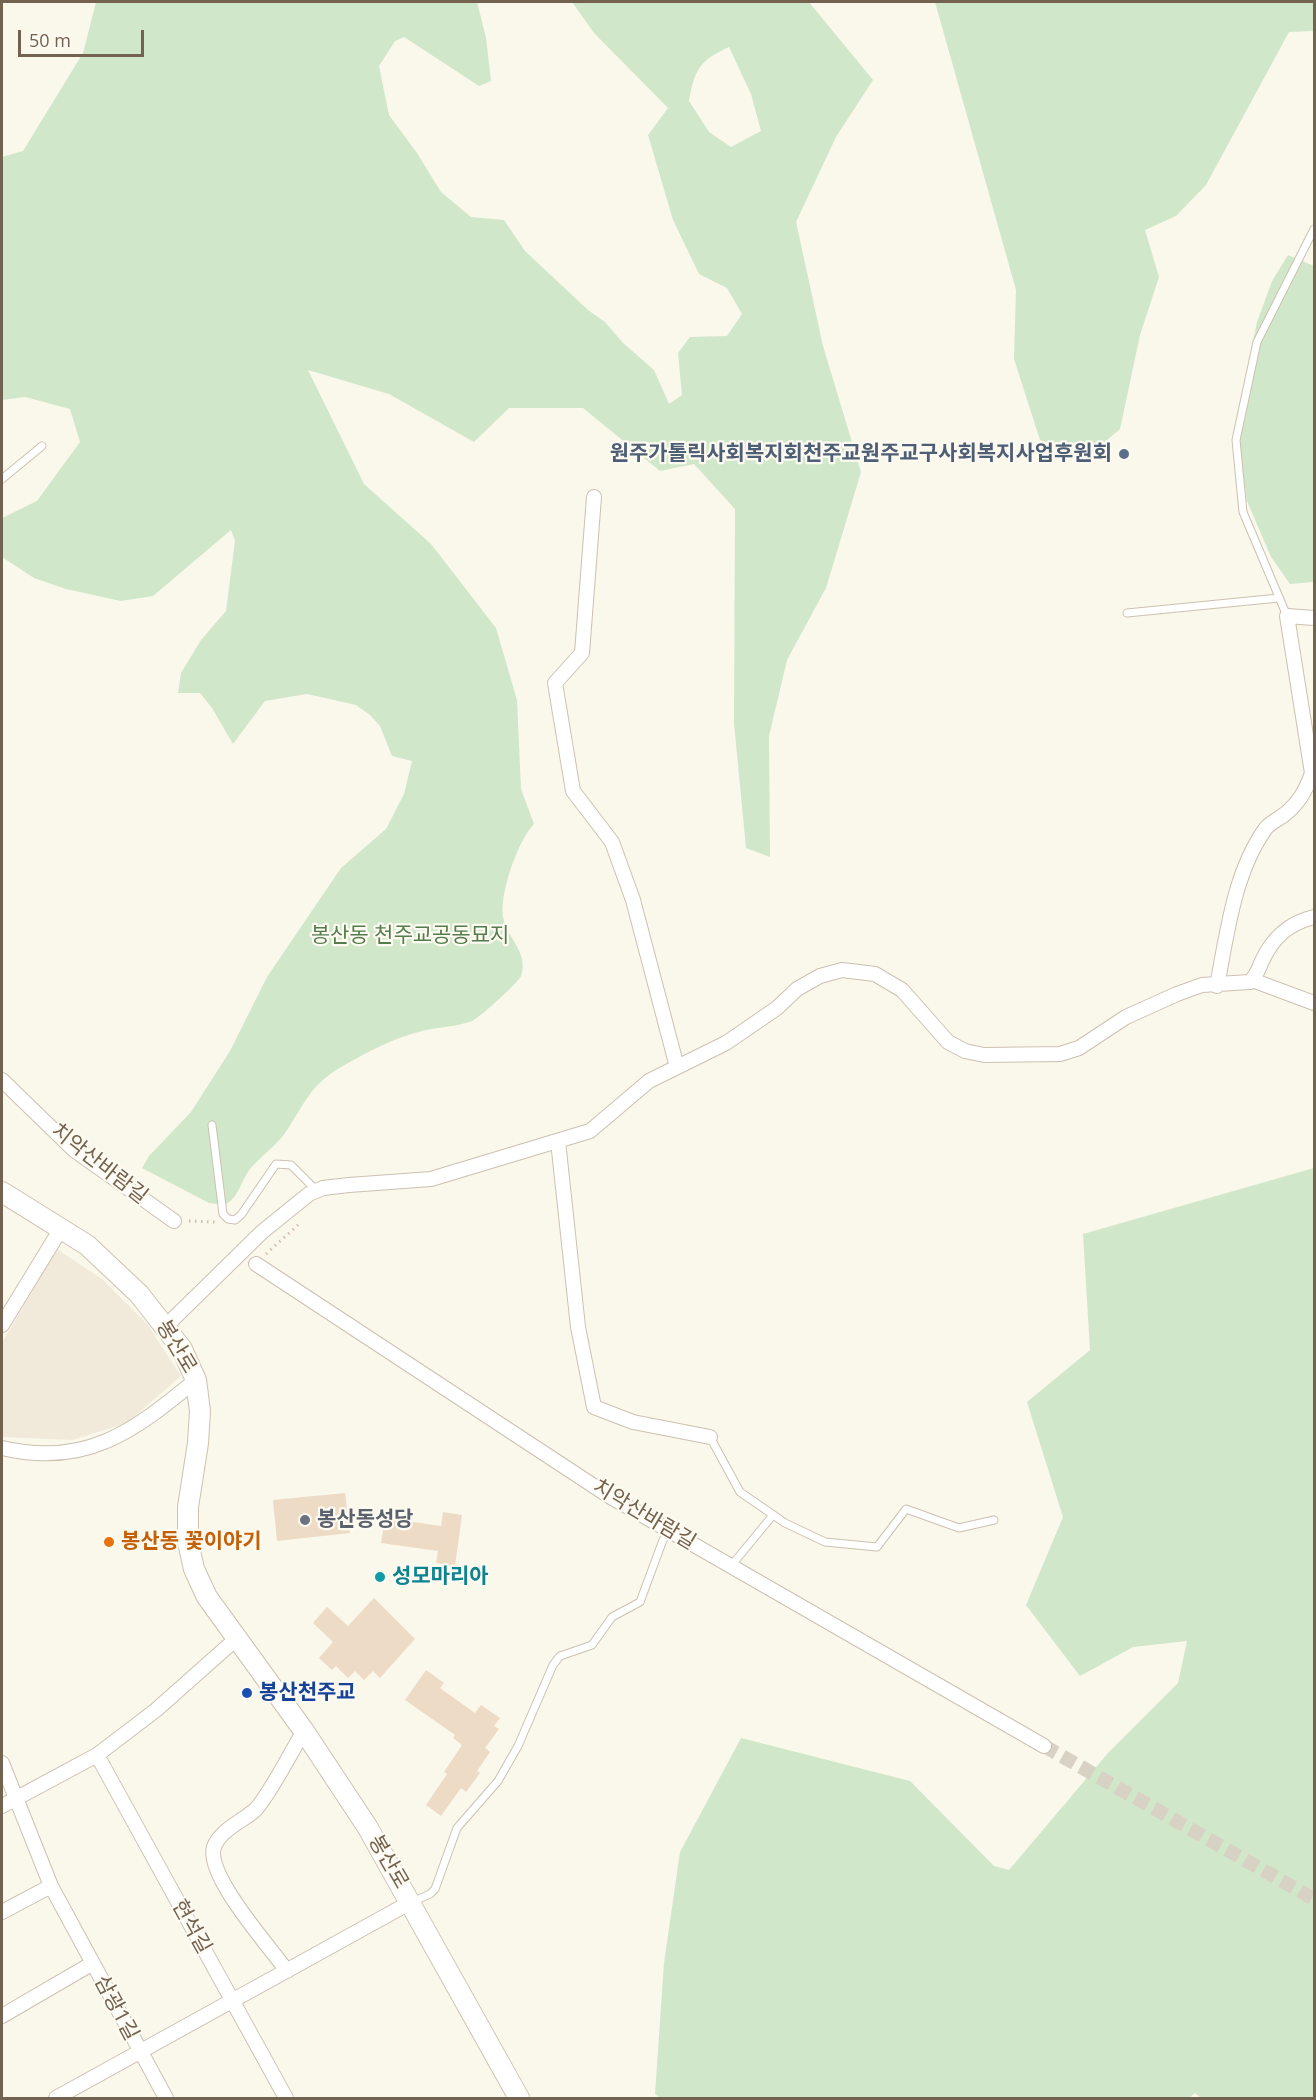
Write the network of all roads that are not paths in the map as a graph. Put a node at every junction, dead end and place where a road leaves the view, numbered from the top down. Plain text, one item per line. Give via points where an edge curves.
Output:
1 (1314, 229) edge
2 (42, 446) dead end
3 (2, 479) edge
4 (594, 497) dead end
5 (1279, 598) junction
6 (1127, 613) dead end
7 (1287, 616) junction
8 (1314, 618) edge
9 (1314, 916) edge
10 (1252, 980) junction
11 (1216, 986) junction
12 (1314, 1003) edge
13 (677, 1067) junction
14 (2, 1080) edge
15 (212, 1125) dead end
16 (558, 1141) junction
17 (2, 1191) edge
18 (317, 1191) junction
19 (174, 1221) road end
20 (62, 1227) junction
21 (256, 1264) dead end
22 (2, 1325) edge
23 (166, 1326) junction
24 (196, 1380) junction
25 (710, 1437) joint
26 (2, 1448) edge
27 (773, 1515) junction
28 (994, 1520) dead end
29 (669, 1530) junction
30 (731, 1566) junction
31 (236, 1639) junction
32 (304, 1731) junction
33 (1044, 1746) tunnel mouth
34 (97, 1755) junction
35 (2, 1763) edge
36 (15, 1798) junction
37 (2, 1806) edge
38 (51, 1886) junction
39 (411, 1902) junction
40 (2, 1912) edge
41 (93, 1964) junction
42 (288, 1971) junction
43 (232, 2001) junction
44 (2, 2016) edge
45 (140, 2052) junction
46 (63, 2097) edge
47 (166, 2098) edge
48 (286, 2098) edge
49 (519, 2098) edge

1 - 5 lane via 1257,342 1236,440 1243,512
2 - 3 lane
4 - 13 street via 582,653 555,683 573,791 612,842 633,900
5 - 6 lane
5 - 7 lane
7 - 8 street
7 - 11 street via 1312,773 1305,793 1268,826 1256,846 1238,889
9 - 10 street via 1285,929 1273,941
10 - 11 street
10 - 12 street
11 - 13 street via 1202,985 1126,1017 1079,1048 1060,1054 984,1055 948,1042 902,990 885,979 842,970 820,976 726,1043
13 - 16 street via 649,1081 590,1131
14 - 19 street, 치악산바람길 via 74,1150
15 - 18 lane via 223,1214 228,1219 235,1220 241,1215 276,1164 291,1165
16 - 18 street via 431,1179
16 - 25 street via 578,1328 594,1407 633,1422
17 - 20 street, 봉산로
18 - 23 street via 262,1232
20 - 22 street
20 - 23 street, 봉산로 via 106,1262
21 - 29 street, 치악산바람길 via 609,1496
23 - 24 street, 봉산로
24 - 26 street via 151,1417 117,1438 88,1449 57,1454
24 - 31 street, 봉산로 via 200,1411 188,1507 188,1542 194,1569 207,1597
25 - 27 lane via 740,1492
27 - 28 lane via 825,1542 877,1547 906,1509 959,1528
27 - 30 lane
29 - 30 street, 치악산바람길
29 - 39 lane via 640,1602 612,1617 592,1644 560,1656 553,1665 518,1746 498,1781 457,1828 435,1889
30 - 33 street, 치악산바람길
31 - 32 street, 봉산로
31 - 34 street via 156,1710
32 - 39 street, 봉산로
32 - 42 street via 256,1808 214,1845 213,1859 219,1880
34 - 36 street
34 - 43 street, 현석길
35 - 36 street, 삼광1길
36 - 37 street
36 - 38 street, 삼광1길
38 - 40 street
38 - 41 street, 삼광1길
39 - 42 street
39 - 49 street, 봉산로
41 - 44 street, 삼광1길
41 - 45 street, 삼광1길
42 - 43 street
43 - 45 street
43 - 48 street, 현석길
45 - 46 street, 삼광1길
45 - 47 street, 삼광1길

